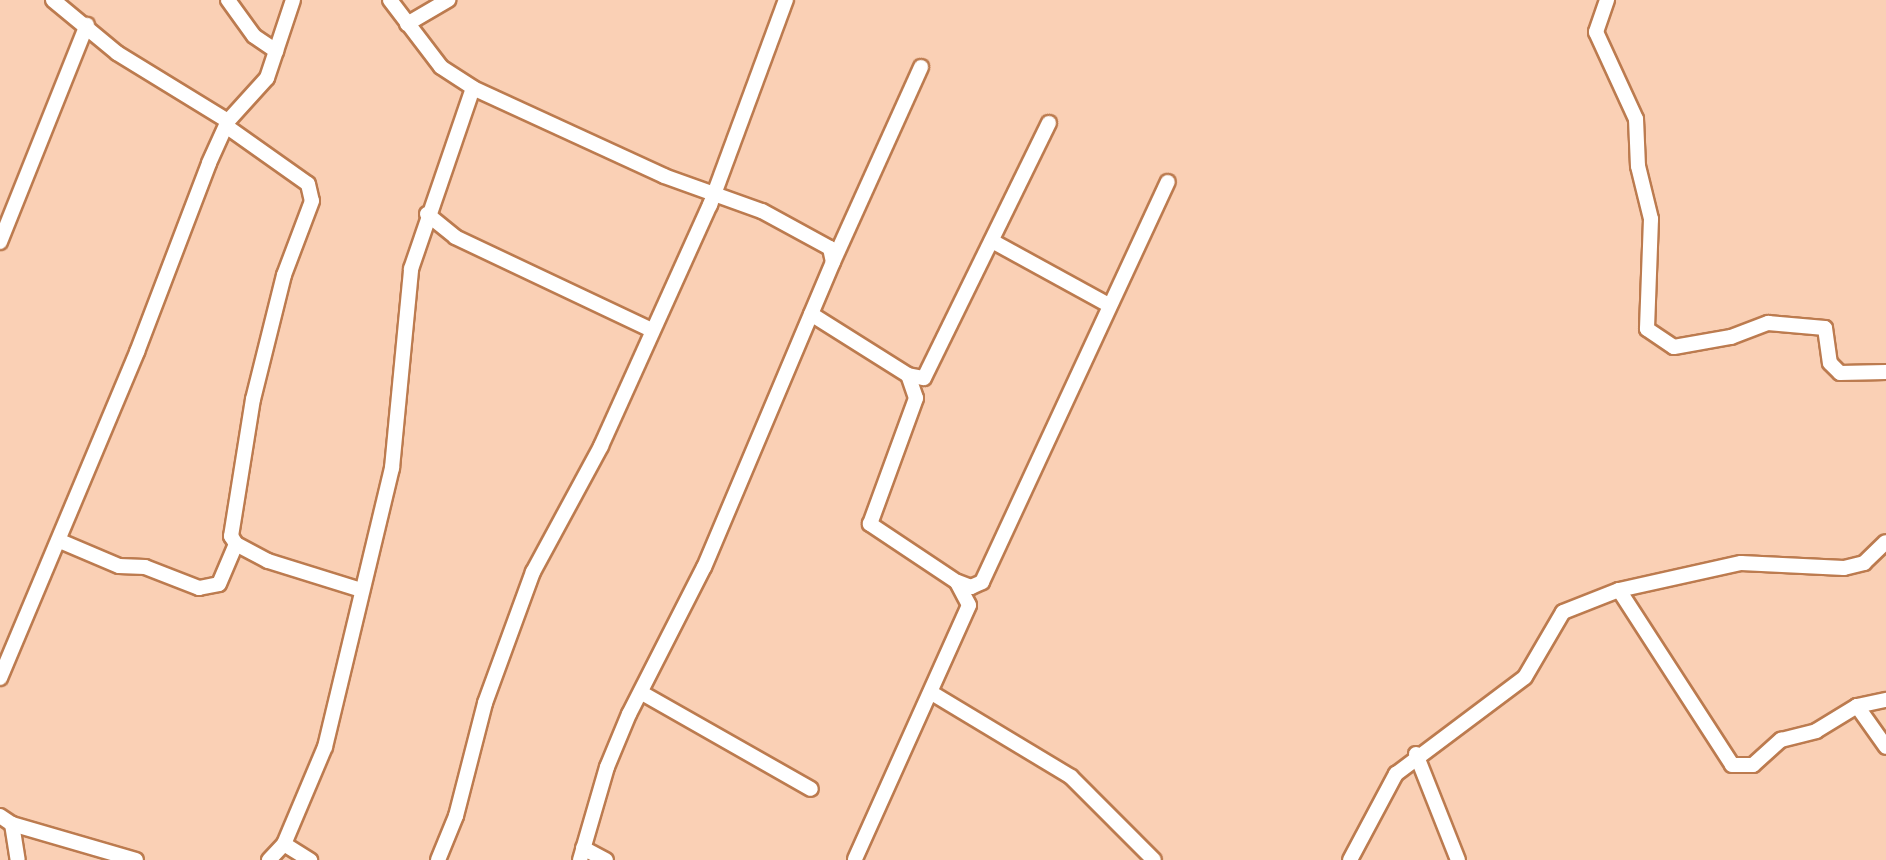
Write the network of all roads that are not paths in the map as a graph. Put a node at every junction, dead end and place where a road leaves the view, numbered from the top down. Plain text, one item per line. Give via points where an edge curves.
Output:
1 (53, 0) edge
2 (228, 0) edge
3 (293, 0) edge
4 (390, 0) edge
5 (448, 0) edge
6 (786, 0) edge
7 (1607, 0) edge
8 (407, 24) junction
9 (87, 25) junction
10 (276, 51) junction
11 (921, 67) dead end
12 (473, 88) junction
13 (227, 123) junction
14 (1049, 123) dead end
15 (1168, 182) dead end
16 (711, 191) junction
17 (427, 214) junction
18 (992, 241) junction
19 (0, 242) edge
20 (833, 262) junction
21 (1107, 304) junction
22 (811, 314) junction
23 (650, 329) junction
24 (1886, 372) edge
25 (908, 375) junction
26 (60, 541) junction
27 (1886, 542) edge
28 (236, 544) junction
29 (957, 582) junction
30 (361, 590) junction
31 (1619, 590) junction
32 (0, 678) edge
33 (642, 693) junction
34 (932, 693) junction
35 (1886, 700) edge
36 (1857, 706) junction
37 (1886, 747) edge
38 (1416, 754) junction
39 (811, 789) dead end
40 (6, 820) edge
41 (284, 844) junction
42 (581, 854) edge
43 (855, 859) edge
44 (18, 860) edge
45 (136, 860) edge
46 (269, 860) edge
47 (310, 860) edge
48 (438, 860) edge
49 (606, 860) edge
50 (1154, 860) edge
51 (1350, 860) edge
52 (1458, 860) edge

1 - 9 street
2 - 10 street via 254,36
3 - 10 street
4 - 8 street
5 - 8 street
6 - 16 street
7 - 24 street via 1596,32 1636,119 1638,166 1651,219 1647,329 1674,347 1731,337 1768,323 1825,328 1830,363 1840,373
8 - 12 street via 441,67
9 - 13 street via 117,53
9 - 19 street
10 - 13 street via 267,78
11 - 20 street
12 - 16 street via 664,176
12 - 17 street
13 - 26 street
13 - 28 street via 308,184 312,201 284,275 253,399 231,528
14 - 18 street
15 - 21 street
16 - 20 street via 821,242 830,248
16 - 23 street via 710,205
17 - 23 street via 455,237
17 - 30 street via 411,269 392,468
18 - 21 street
18 - 25 street via 929,374 918,379
20 - 22 street
21 - 29 street via 982,582 971,587
22 - 25 street
22 - 33 street via 704,567
23 - 48 street via 601,446 533,572 485,703 456,816
25 - 29 street via 916,398 870,524
26 - 28 street via 119,566 145,567 199,588 219,584
26 - 32 street
27 - 31 street via 1864,563 1844,568 1741,563
28 - 30 street via 268,561
29 - 34 street via 967,592 969,605
30 - 41 street via 315,778
31 - 36 street via 1732,765 1753,765 1781,740 1816,731
31 - 38 street via 1563,612 1525,677 1501,700 1467,716
33 - 39 street
33 - 42 street via 607,767
34 - 43 street
34 - 50 street via 1071,777
35 - 36 street
36 - 37 street
38 - 51 street via 1396,774
38 - 52 street
40 - 44 street
40 - 45 street
41 - 46 street
41 - 47 street
42 - 49 street

